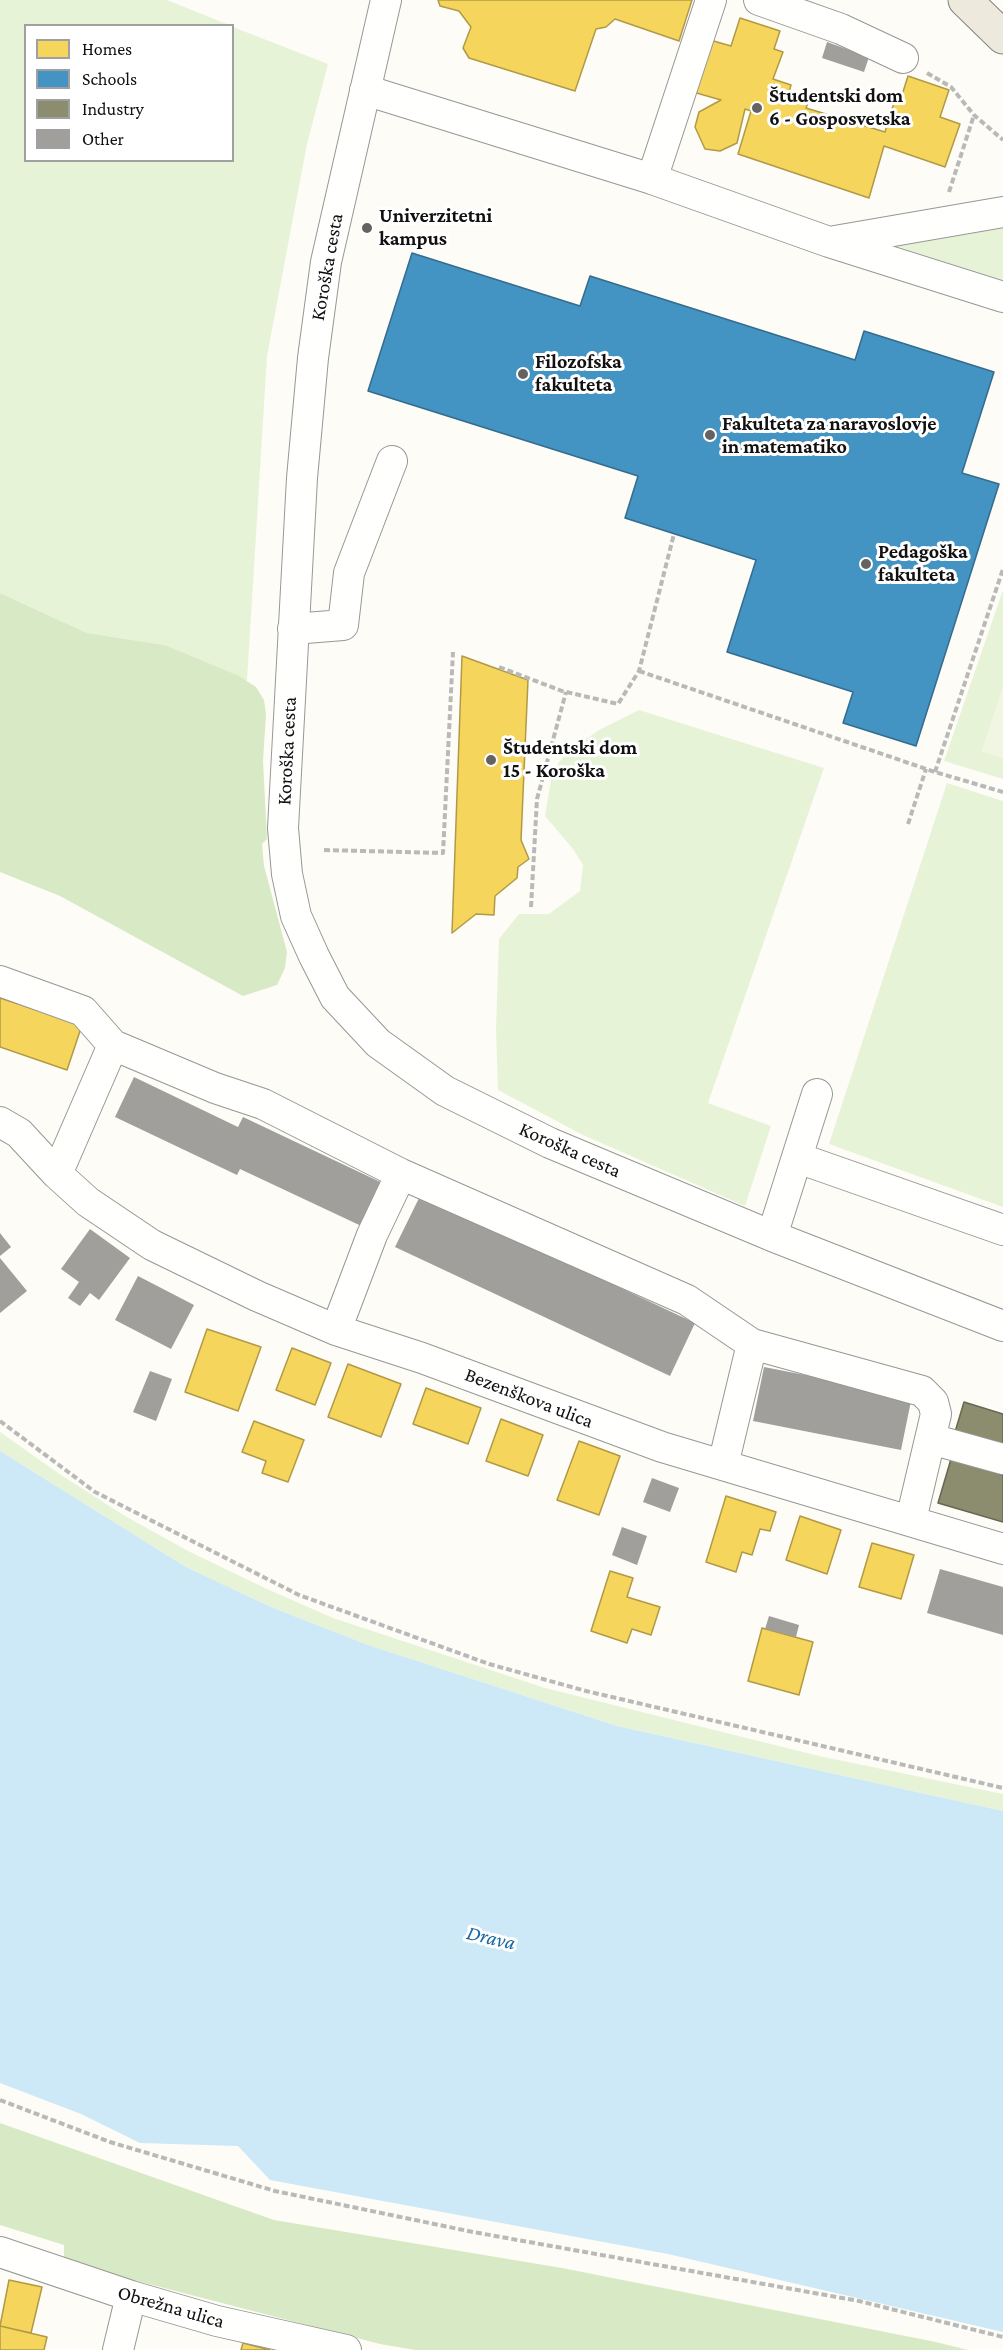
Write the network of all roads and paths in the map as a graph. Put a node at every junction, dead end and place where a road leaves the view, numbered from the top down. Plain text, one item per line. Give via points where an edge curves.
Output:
1 (386, 0) edge
2 (711, 0) edge
3 (759, 0) edge
4 (964, 0) edge
5 (1003, 37) edge
6 (903, 58) joint
7 (365, 90) junction
8 (974, 115) junction
9 (1003, 140) edge
10 (652, 179) junction
11 (1003, 212) edge
12 (951, 223) junction
13 (829, 242) junction
14 (1003, 297) edge
15 (392, 460) dead end
16 (674, 534) dead end
17 (1003, 569) edge
18 (293, 629) junction
19 (453, 652) dead end
20 (499, 667) dead end
21 (639, 671) junction
22 (566, 692) junction
23 (926, 769) junction
24 (935, 772) junction
25 (1003, 792) edge
26 (908, 824) dead end
27 (324, 850) dead end
28 (531, 907) dead end
29 (0, 981) edge
30 (113, 1045) junction
31 (817, 1094) dead end
32 (0, 1122) edge
33 (798, 1158) junction
34 (401, 1173) junction
35 (57, 1174) junction
36 (1003, 1230) edge
37 (772, 1236) junction
38 (1003, 1326) edge
39 (336, 1329) junction
40 (752, 1344) junction
41 (0, 1421) edge
42 (931, 1439) junction
43 (1003, 1459) edge
44 (723, 1465) junction
45 (911, 1520) junction
46 (1003, 1549) edge
47 (1003, 1788) edge
48 (0, 2100) edge
49 (0, 2252) edge
50 (131, 2296) junction
51 (1003, 2337) edge
52 (118, 2350) edge
53 (346, 2350) edge

1 - 7 street, Koroška cesta
2 - 10 street
3 - 6 street via 841,29
4 - 5 main road
6 - 8 path via 951,87
7 - 10 street
7 - 18 street, Koroška cesta via 326,261 314,347
8 - 9 path
8 - 12 path via 948,195
10 - 13 street
11 - 12 street
12 - 13 street
13 - 14 street
15 - 18 street via 349,573 343,625
16 - 21 path
17 - 24 path
18 - 37 street, Koroška cesta via 283,828 287,874 296,916 335,997 378,1043 445,1091 550,1143
19 - 27 path via 443,853
20 - 22 path
21 - 22 path via 618,704
21 - 23 path
22 - 28 path via 537,799
23 - 24 path
23 - 26 path
24 - 25 path
29 - 30 street via 83,1011
30 - 34 street via 263,1104
30 - 35 street
31 - 33 street
32 - 35 street, Bezenškova ulica via 19,1133
33 - 36 street
33 - 37 street
34 - 39 street
34 - 40 street via 687,1300
35 - 39 street, Bezenškova ulica via 88,1202 152,1245
37 - 38 street, Koroška cesta
39 - 44 street, Bezenškova ulica via 662,1447
40 - 42 street via 922,1391 933,1402 936,1414
40 - 44 street
41 - 47 path via 95,1492 299,1595 489,1664 586,1691
42 - 43 street
42 - 45 street
44 - 45 street, Bezenškova ulica
45 - 46 street, Bezenškova ulica
48 - 51 path via 110,2142 275,2191 473,2232 860,2301
49 - 50 street, Obrežna ulica
50 - 52 street
50 - 53 street, Obrežna ulica via 217,2321

